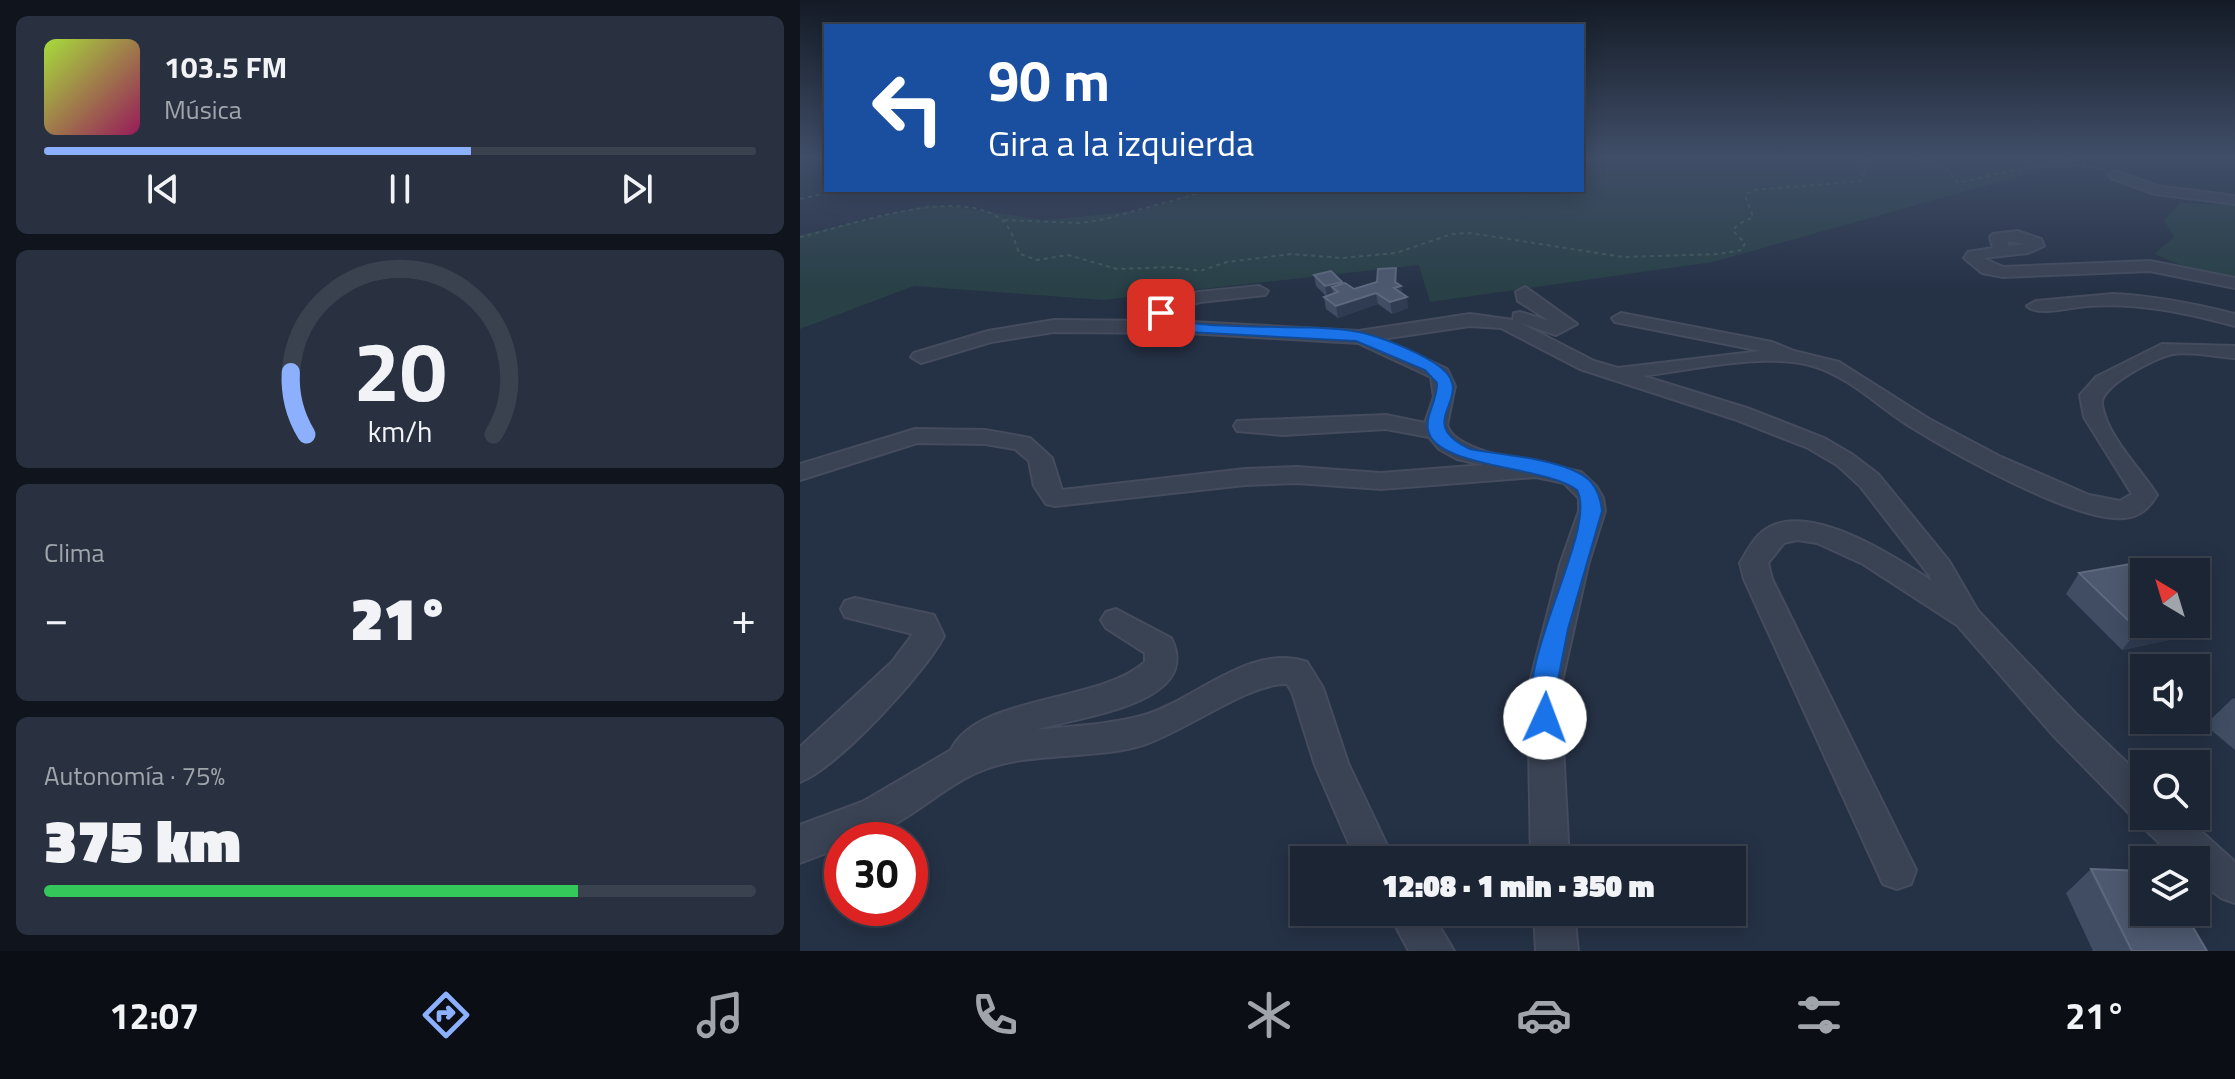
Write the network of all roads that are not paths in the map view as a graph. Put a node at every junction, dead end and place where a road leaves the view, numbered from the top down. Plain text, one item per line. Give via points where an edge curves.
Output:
1 (2002, 250) dead end
2 (2235, 283) edge
3 (1259, 291) dead end
4 (1525, 292) dead end
5 (2036, 306) dead end
6 (1621, 318) dead end
7 (1494, 319) junction
8 (2235, 320) edge
9 (1188, 327) junction
10 (1359, 337) junction
11 (2235, 352) edge
12 (921, 357) dead end
13 (1806, 358) junction
14 (1614, 373) junction
15 (1245, 426) dead end
16 (1436, 432) junction
17 (1538, 469) junction
18 (800, 472) edge
19 (855, 609) dead end
20 (1968, 619) junction
21 (1116, 620) dead end
22 (800, 766) edge
23 (939, 776) junction
24 (2130, 789) edge
25 (2173, 830) edge
26 (800, 844) edge
27 (1369, 846) edge
28 (1550, 846) edge
29 (1897, 870) dead end
30 (2235, 884) edge
31 (1417, 926) edge
32 (1555, 926) edge
33 (1433, 951) edge
34 (1557, 951) edge

1 - 2 street via 1972,258 2003,272 2150,266
3 - 9 street via 1198,297 1163,308 1164,316
4 - 7 street via 1524,297 1565,320 1566,327 1517,317
5 - 8 street via 2103,297 2178,305
6 - 13 street via 1746,339
7 - 10 street
7 - 14 street
9 - 10 street
9 - 12 street via 1095,324 1020,329
10 - 16 street via 1440,373 1446,392
11 - 13 street via 2169,348 2103,381 2091,395 2092,415 2145,495 2136,506 2120,511 2062,494 1923,425 1834,368
13 - 14 street
14 - 20 street via 1742,414 1845,460 1869,480 1939,568
15 - 16 street via 1386,422
16 - 17 street via 1465,454
17 - 18 street via 1381,481 1245,477 1055,498 1046,486 1040,458 1022,443 915,436
17 - 28 street via 1572,477 1584,486 1592,511 1544,690
19 - 22 street via 924,623 929,636 903,671
20 - 24 street
20 - 29 street via 1850,544 1824,535 1777,535 1754,563
21 - 23 street via 1160,647 1161,667 1148,683 1110,700 1024,719 980,741
23 - 26 street via 838,832
23 - 27 street via 977,755 1159,725 1262,674 1289,669 1307,688 1332,765
25 - 30 street
31 - 33 street
32 - 34 street

